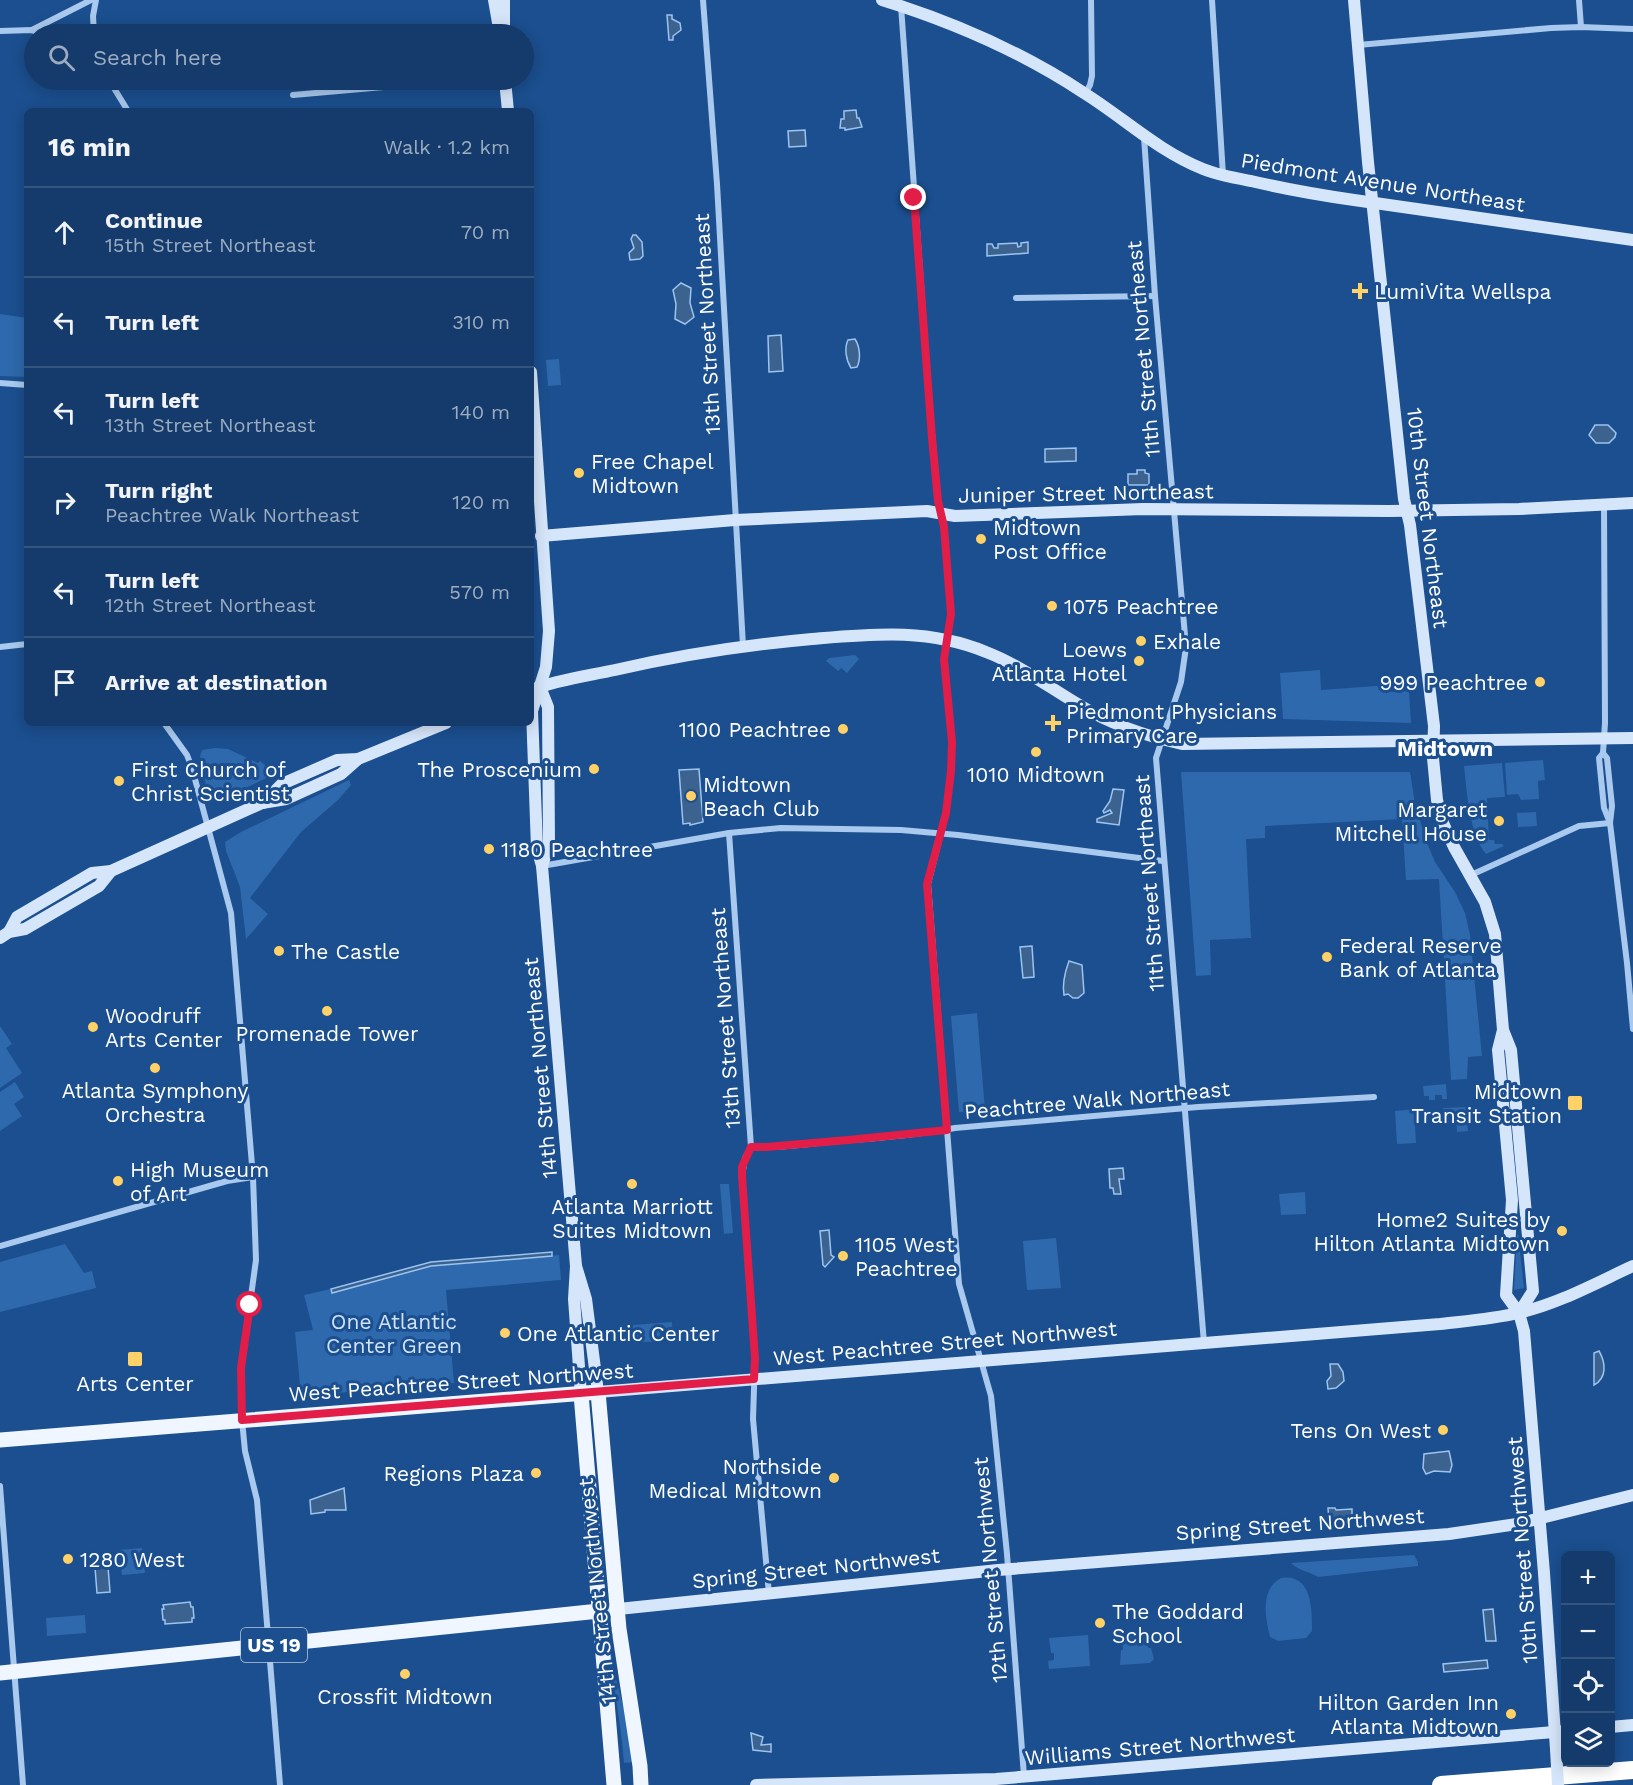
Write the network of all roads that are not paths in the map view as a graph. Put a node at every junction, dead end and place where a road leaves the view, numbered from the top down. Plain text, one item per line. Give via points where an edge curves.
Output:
1 (94, 0) edge
2 (494, 0) edge
3 (504, 0) edge
4 (703, 0) edge
5 (882, 0) edge
6 (1091, 0) edge
7 (1212, 0) edge
8 (1354, 0) edge
9 (1579, 0) edge
10 (901, 6) junction
11 (44, 24) edge
12 (93, 24) edge
13 (500, 24) edge
14 (504, 24) edge
15 (1581, 27) junction
16 (1633, 29) edge
17 (24, 30) edge
18 (0, 31) edge
19 (1358, 45) junction
20 (115, 90) edge
21 (350, 90) edge
22 (506, 90) edge
23 (1085, 94) junction
24 (293, 95) dead end
25 (126, 108) edge
26 (508, 108) edge
27 (1144, 137) junction
28 (1223, 175) junction
29 (1372, 204) junction
30 (1633, 240) edge
31 (1155, 296) junction
32 (1016, 298) dead end
33 (0, 383) edge
34 (24, 385) edge
35 (534, 421) edge
36 (1633, 503) edge
37 (1604, 505) junction
38 (1174, 509) junction
39 (1406, 511) junction
40 (941, 513) junction
41 (735, 520) junction
42 (541, 536) junction
43 (947, 640) junction
44 (24, 644) edge
45 (743, 646) junction
46 (0, 647) edge
47 (536, 688) edge
48 (166, 726) edge
49 (439, 726) edge
50 (1604, 738) junction
51 (1633, 738) edge
52 (1161, 739) junction
53 (1433, 742) junction
54 (1610, 823) junction
55 (208, 827) junction
56 (729, 833) junction
57 (941, 834) junction
58 (1163, 861) junction
59 (542, 866) junction
60 (1471, 875) junction
61 (4, 935) edge
62 (1630, 963) edge
63 (1633, 1029) edge
64 (1503, 1030) junction
65 (1374, 1097) dead end
66 (1184, 1108) junction
67 (947, 1130) junction
68 (751, 1147) junction
69 (253, 1177) junction
70 (0, 1246) edge
71 (576, 1266) junction
72 (1633, 1266) edge
73 (1519, 1313) junction
74 (1204, 1343) junction
75 (982, 1361) junction
76 (754, 1379) junction
77 (598, 1392) junction
78 (581, 1394) junction
79 (242, 1420) junction
80 (0, 1440) edge
81 (0, 1486) edge
82 (1633, 1495) edge
83 (1540, 1518) junction
84 (1008, 1569) junction
85 (769, 1594) junction
86 (617, 1610) junction
87 (599, 1611) junction
88 (268, 1646) junction
89 (7, 1673) edge
90 (1633, 1725) edge
91 (1615, 1727) edge
92 (1560, 1731) edge
93 (1633, 1770) edge
94 (1024, 1777) junction
95 (23, 1785) edge
96 (280, 1785) edge
97 (614, 1785) edge
98 (641, 1785) edge
99 (756, 1785) edge
100 (1441, 1785) edge
101 (1558, 1785) edge

1 - 11 street
1 - 12 street
2 - 13 main road
3 - 14 main road
4 - 41 street, 13th Street Northeast
5 - 10 main road, Piedmont Avenue Northeast
6 - 23 street via 1092,76
7 - 28 street
8 - 19 main road, 10th Street Northeast
9 - 15 street
10 - 23 main road, Piedmont Avenue Northeast via 999,45
10 - 40 street, 12th Street Northwest
15 - 16 street
15 - 19 street
17 - 18 street
19 - 29 main road, 10th Street Northeast
20 - 25 street
21 - 24 street
22 - 26 main road
23 - 27 main road, Piedmont Avenue Northeast
27 - 28 main road, Piedmont Avenue Northeast via 1186,161
27 - 31 street, 11th Street Northeast
28 - 29 main road, Piedmont Avenue Northeast
29 - 30 main road, Piedmont Avenue Northeast
29 - 39 main road, 10th Street Northeast
31 - 32 street
31 - 38 street, 11th Street Northeast
33 - 34 street
35 - 42 main road, 14th Street Northeast
36 - 37 main road, Juniper Street Northeast
37 - 39 main road, Juniper Street Northeast
37 - 50 street
38 - 39 main road, Juniper Street Northeast
38 - 40 main road, Juniper Street Northeast via 955,516
38 - 52 street, 11th Street Northeast via 1185,657 1179,689
39 - 53 main road, 10th Street Northeast
40 - 41 main road, Juniper Street Northeast
40 - 43 street, 12th Street Northwest via 951,614
41 - 42 main road, Juniper Street Northeast
41 - 45 street, 13th Street Northeast
42 - 47 main road, 14th Street Northeast via 549,631 547,661
43 - 45 main road via 924,635 872,634
43 - 52 main road via 1005,660 1095,714
43 - 57 street, 12th Street Northwest via 944,659 952,757
44 - 46 street
45 - 47 main road
47 - 59 main road, 14th Street Northeast via 548,707 549,844
48 - 55 street via 187,755
49 - 55 main road via 358,759 341,774 286,799 262,803
50 - 51 main road
50 - 53 main road
50 - 54 street via 1612,807
52 - 53 main road via 1182,744
52 - 58 street, 11th Street Northeast via 1156,758
53 - 60 main road, 10th Street Northeast via 1440,811 1454,847
54 - 60 street via 1579,826
54 - 62 street via 1618,906
55 - 61 main road via 111,871 99,886 25,929
55 - 69 street via 231,913
56 - 57 street via 781,828
56 - 59 street
56 - 68 street, 13th Street Northeast
57 - 58 street
57 - 67 street, 12th Street Northwest via 927,884
58 - 66 street, 11th Street Northeast
59 - 71 main road, 14th Street Northeast
60 - 64 main road, 10th Street Northeast via 1495,934
62 - 63 street
64 - 73 main road, 10th Street Northeast via 1498,1050 1512,1200 1506,1295
64 - 73 main road, 10th Street Northeast via 1511,1050 1533,1292
65 - 66 street, Peachtree Walk Northeast
66 - 67 street, Peachtree Walk Northeast
66 - 74 street, 11th Street Northeast
67 - 68 street, Peachtree Walk Northeast
67 - 75 street, 12th Street Northwest via 959,1284
68 - 76 street, 13th Street Northeast via 742,1176
69 - 70 street
69 - 79 street via 256,1260 241,1368
71 - 77 main road, 14th Street Northeast via 586,1299
71 - 78 main road, 14th Street Northeast via 574,1299
72 - 73 main road, West Peachtree Street Northwest
73 - 74 main road, West Peachtree Street Northwest via 1440,1324
73 - 83 main road, 10th Street Northwest via 1524,1331
74 - 75 main road, West Peachtree Street Northwest
75 - 76 main road, West Peachtree Street Northwest
75 - 84 street, 12th Street Northwest via 991,1396
76 - 77 main road, West Peachtree Street Northwest
76 - 85 street, 13th Street Northeast via 753,1419
77 - 78 main road, West Peachtree Street Northwest
77 - 86 main road, 14th Street Northwest
78 - 79 main road, West Peachtree Street Northwest
78 - 87 main road, 14th Street Northwest
79 - 80 main road, West Peachtree Street Northwest
79 - 88 street via 257,1500
81 - 89 street
82 - 83 main road, Spring Street Northwest
83 - 84 main road, Spring Street Northwest via 1449,1534
83 - 92 main road, 10th Street Northwest
84 - 85 main road, Spring Street Northwest
84 - 94 street, 12th Street Northwest
85 - 86 main road, Spring Street Northwest
86 - 87 main road, Spring Street Northwest
86 - 98 main road, 14th Street Northwest
87 - 88 main road, Spring Street Northwest / US 19
87 - 97 main road, 14th Street Northwest
88 - 89 main road, Spring Street Northwest / US 19
88 - 96 street
89 - 95 street
90 - 91 main road
92 - 94 main road, Williams Street Northwest
92 - 101 main road, 10th Street Northwest, bridge via 1556,1749
93 - 100 highway
94 - 99 main road, Williams Street Northwest

